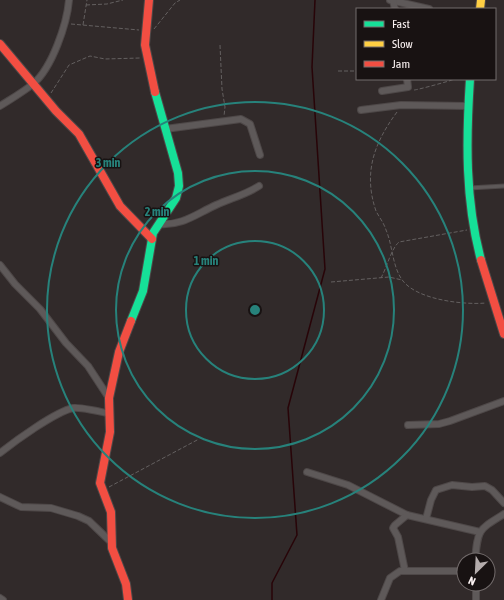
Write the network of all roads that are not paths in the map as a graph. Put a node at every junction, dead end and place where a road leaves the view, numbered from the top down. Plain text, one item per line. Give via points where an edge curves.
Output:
1 (69, 0) edge
2 (149, 0) edge
3 (391, 0) edge
4 (425, 8) edge
5 (0, 44) edge
6 (407, 80) edge
7 (470, 80) edge
8 (34, 83) junction
9 (382, 91) dead end
10 (0, 106) edge
11 (468, 106) junction
12 (361, 110) dead end
13 (165, 129) junction
14 (260, 155) dead end
15 (259, 186) dead end
16 (504, 186) edge
17 (469, 188) junction
18 (158, 224) junction
19 (152, 239) junction
20 (0, 265) edge
21 (5, 273) junction
22 (0, 278) edge
23 (504, 334) edge
24 (109, 398) junction
25 (504, 401) edge
26 (110, 414) junction
27 (408, 425) dead end
28 (0, 453) edge
29 (308, 472) dead end
30 (0, 497) edge
31 (504, 503) edge
32 (504, 514) edge
33 (407, 516) junction
34 (426, 519) junction
35 (480, 532) junction
36 (112, 543) junction
37 (476, 552) edge
38 (405, 571) junction
39 (456, 571) edge
40 (0, 598) edge
41 (3, 600) edge
42 (128, 600) edge
43 (381, 600) edge

1 - 8 street via 64,24 46,68
2 - 13 street via 146,35 148,58
3 - 4 street
5 - 8 street
6 - 9 street via 408,87
7 - 11 street
8 - 10 street
8 - 19 street via 78,134 120,206
11 - 12 street via 402,105
11 - 17 street
13 - 14 street via 241,119 250,124
13 - 18 street via 178,173 179,186 176,198
15 - 18 street via 180,223
16 - 17 lane
17 - 23 street via 474,228
18 - 19 street
19 - 24 street via 143,291 119,352
20 - 21 street
21 - 22 street
21 - 24 street via 40,309 66,343 88,366
24 - 26 street
25 - 27 street via 439,424
26 - 28 street via 70,409 22,436
26 - 36 street via 108,444 100,475 102,491 111,512
29 - 33 street via 348,485
30 - 36 street via 21,507 51,508 78,516 89,521
31 - 34 street via 485,486 452,485 436,490
32 - 35 street
33 - 34 street
33 - 38 street via 393,528 398,537
34 - 35 street
35 - 37 street
36 - 42 street via 126,584
38 - 39 street
38 - 43 street via 390,578
40 - 41 street

